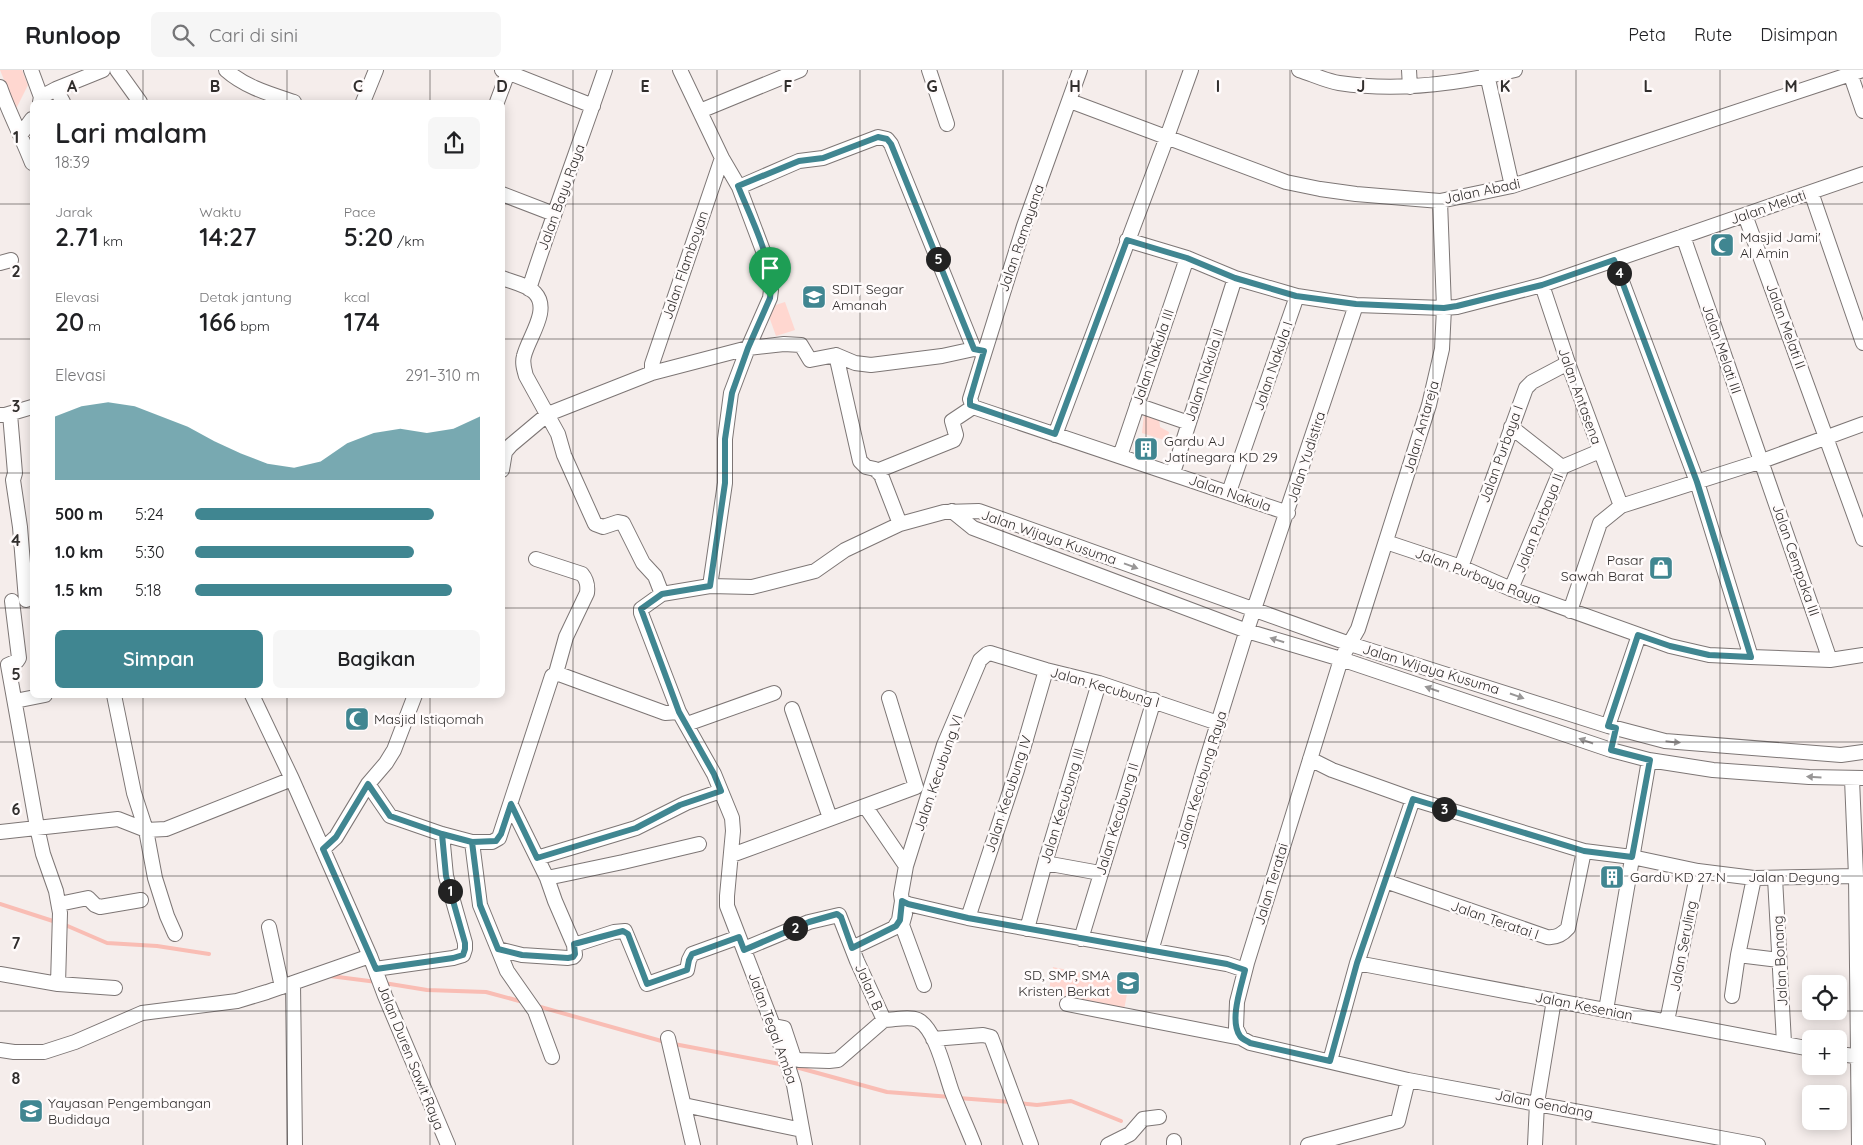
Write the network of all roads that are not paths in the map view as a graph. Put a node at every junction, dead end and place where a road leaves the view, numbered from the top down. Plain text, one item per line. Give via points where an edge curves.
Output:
1 (31, 70) edge
2 (103, 70) edge
3 (117, 70) edge
4 (226, 70) edge
5 (376, 70) edge
6 (605, 70) edge
7 (680, 70) edge
8 (800, 70) edge
9 (929, 70) edge
10 (1080, 70) edge
11 (1190, 70) edge
12 (1299, 70) edge
13 (1409, 70) edge
14 (1515, 70) edge
15 (507, 71) edge
16 (1854, 71) edge
17 (1486, 73) edge
18 (1339, 76) edge
19 (0, 87) edge
20 (1410, 87) junction
21 (56, 89) junction
22 (41, 100) edge
23 (62, 100) edge
24 (139, 100) edge
25 (288, 100) edge
26 (364, 100) edge
27 (498, 100) edge
28 (1070, 101) junction
29 (593, 106) junction
30 (700, 111) junction
31 (1863, 111) edge
32 (30, 122) edge
33 (947, 124) dead end
34 (21, 134) junction
35 (1167, 137) junction
36 (30, 158) edge
37 (722, 158) junction
38 (1863, 174) edge
39 (738, 186) junction
40 (1512, 186) junction
41 (1811, 192) junction
42 (505, 195) edge
43 (1440, 201) junction
44 (554, 214) junction
45 (1745, 215) junction
46 (1683, 236) junction
47 (1127, 240) junction
48 (1187, 258) junction
49 (1614, 260) junction
50 (1235, 278) junction
51 (505, 279) edge
52 (1542, 285) junction
53 (530, 289) junction
54 (1296, 296) junction
55 (1356, 304) junction
56 (1444, 308) junction
57 (1863, 343) edge
58 (748, 348) junction
59 (979, 350) junction
60 (836, 355) junction
61 (1568, 363) junction
62 (652, 373) junction
63 (1137, 405) junction
64 (973, 407) junction
65 (30, 408) edge
66 (5, 414) edge
67 (548, 414) junction
68 (1189, 423) junction
69 (1863, 424) edge
70 (1511, 428) junction
71 (1055, 434) junction
72 (1826, 437) junction
73 (1600, 451) junction
74 (505, 452) edge
75 (1120, 456) junction
76 (1762, 461) junction
77 (1562, 467) junction
78 (877, 471) junction
79 (1173, 473) junction
80 (6, 482) edge
81 (1697, 482) junction
82 (1229, 492) junction
83 (1621, 506) junction
84 (952, 511) junction
85 (1288, 513) junction
86 (900, 524) junction
87 (1863, 539) edge
88 (1386, 542) junction
89 (536, 559) dead end
90 (1461, 567) junction
91 (710, 586) junction
92 (1511, 589) junction
93 (662, 594) junction
94 (29, 599) edge
95 (6, 601) edge
96 (1254, 610) junction
97 (1570, 611) junction
98 (1247, 631) junction
99 (1638, 635) junction
100 (1350, 644) junction
101 (990, 654) joint
102 (1863, 655) edge
103 (1751, 657) junction
104 (1341, 659) junction
105 (1830, 660) junction
106 (4, 666) edge
107 (1046, 670) junction
108 (556, 673) junction
109 (1099, 683) junction
110 (774, 693) dead end
111 (30, 698) edge
112 (115, 698) edge
113 (253, 698) edge
114 (414, 698) edge
115 (889, 698) dead end
116 (1154, 700) junction
117 (15, 701) junction
118 (792, 709) dead end
119 (679, 712) junction
120 (1218, 723) junction
121 (687, 724) junction
122 (1612, 727) junction
123 (1611, 750) junction
124 (1863, 752) edge
125 (1310, 759) junction
126 (1650, 760) junction
127 (1858, 778) edge
128 (292, 779) junction
129 (368, 784) junction
130 (721, 791) junction
131 (1413, 799) junction
132 (511, 804) junction
133 (865, 806) junction
134 (830, 818) junction
135 (37, 827) junction
136 (146, 830) junction
137 (0, 832) edge
138 (442, 834) junction
139 (472, 842) junction
140 (699, 844) dead end
141 (323, 849) junction
142 (1584, 851) junction
143 (732, 855) junction
144 (1632, 857) junction
145 (537, 858) junction
146 (1045, 863) junction
147 (906, 866) junction
148 (1698, 871) junction
149 (1100, 873) junction
150 (1856, 876) junction
151 (547, 878) junction
152 (1754, 878) junction
153 (1775, 878) junction
154 (1386, 881) junction
155 (141, 900) dead end
156 (905, 902) junction
157 (58, 904) junction
158 (968, 918) junction
159 (269, 927) dead end
160 (1028, 929) junction
161 (175, 934) dead end
162 (1081, 939) junction
163 (742, 943) junction
164 (574, 944) junction
165 (852, 948) junction
166 (498, 949) junction
167 (1151, 951) junction
168 (1738, 955) junction
169 (1780, 960) junction
170 (1357, 963) junction
171 (375, 967) junction
172 (1245, 970) junction
173 (0, 974) edge
174 (297, 981) junction
175 (58, 984) junction
176 (924, 985) dead end
177 (116, 988) dead end
178 (1732, 996) dead end
179 (1554, 1000) junction
180 (1067, 1004) dead end
181 (1606, 1010) junction
182 (884, 1020) junction
183 (1668, 1022) junction
184 (773, 1026) junction
185 (668, 1038) dead end
186 (1241, 1038) junction
187 (933, 1039) junction
188 (1784, 1044) junction
189 (1802, 1047) edge
190 (0, 1050) edge
191 (1847, 1055) edge
192 (552, 1057) dead end
193 (1861, 1057) edge
194 (1330, 1061) junction
195 (1408, 1080) junction
196 (1537, 1103) junction
197 (684, 1105) junction
198 (1159, 1117) dead end
199 (802, 1130) junction
200 (1702, 1140) edge
201 (295, 1145) edge
202 (448, 1145) edge
203 (693, 1145) edge
204 (805, 1145) edge
205 (974, 1145) edge
206 (1031, 1145) edge
207 (1108, 1145) edge
208 (1308, 1145) edge
209 (1535, 1145) edge
210 (1758, 1145) edge
211 (1859, 1145) edge

1 - 22 street
2 - 21 street
3 - 24 street
4 - 25 street via 248,86
5 - 26 street
6 - 29 street, Jalan Bayu Raya
7 - 30 street
8 - 30 street
9 - 33 street
10 - 28 street, Jalan Ramayana
11 - 35 street
12 - 18 street
13 - 20 street
14 - 17 street
15 - 27 street
15 - 29 street
16 - 31 street
16 - 40 street, Jalan Abadi
17 - 20 street
17 - 40 street
18 - 20 street
19 - 34 street
21 - 22 street
21 - 23 street
28 - 35 street, Jalan Abadi
28 - 59 street, Jalan Ramayana
29 - 44 street, Jalan Bayu Raya
30 - 37 street
32 - 34 street
34 - 36 street
35 - 43 street, Jalan Abadi via 1286,182 1356,194
35 - 47 street
37 - 39 street
37 - 62 street, Jalan Flamboyan via 652,364
38 - 41 street, Jalan Melati
39 - 58 street via 765,256 771,290
39 - 59 street via 799,161 823,158 878,137 887,139
40 - 43 street, Jalan Abadi
41 - 45 street, Jalan Melati
41 - 57 street
42 - 44 street
43 - 56 street, Jalan Antareja
44 - 53 street, Jalan Bayu Raya
45 - 46 street, Jalan Melati
45 - 72 street, Jalan Melati II
46 - 49 street, Jalan Melati
46 - 76 street, Jalan Melati III
47 - 48 street, Jalan Melati
47 - 71 street
48 - 50 street, Jalan Melati
48 - 63 street, Jalan Nakula III
49 - 52 street, Jalan Melati
49 - 81 street
50 - 54 street, Jalan Melati
50 - 68 street, Jalan Nakula II
51 - 53 street
52 - 56 street, Jalan Melati
52 - 61 street, Jalan Antasena
53 - 67 street via 539,300 541,310 524,356 524,367
54 - 55 street, Jalan Melati
54 - 82 street, Jalan Nakula I
55 - 56 street, Jalan Melati
55 - 85 street, Jalan Yudistira
56 - 88 street, Jalan Antareja via 1442,349 1429,405
58 - 60 street via 801,345 810,360
58 - 62 street
58 - 91 street via 732,393 725,439 725,483
59 - 60 street via 871,365
59 - 64 street, Jalan Ramayana via 970,399
60 - 78 street via 860,461
61 - 70 street, Jalan Purbaya I via 1526,388
61 - 73 street, Jalan Antasena
62 - 67 street
63 - 68 street
63 - 75 street, Jalan Nakula III
64 - 71 street, Jalan Nakula
64 - 78 street via 952,421 954,440
65 - 66 street
66 - 80 street via 15,473
67 - 74 street
67 - 93 street via 595,524 603,527 622,523 643,563 658,580
68 - 79 street, Jalan Nakula II
69 - 72 street
70 - 77 street
70 - 90 street, Jalan Purbaya I
71 - 75 street, Jalan Nakula
72 - 76 street
72 - 87 street, Jalan Melati II
73 - 77 street, Jalan Purbaya II
73 - 83 street, Jalan Antasena
75 - 79 street, Jalan Nakula
76 - 81 street
76 - 105 street, Jalan Cempaka III
77 - 92 street, Jalan Purbaya II
78 - 86 street
79 - 82 street, Jalan Nakula
80 - 94 street via 20,527
81 - 83 street
81 - 103 street
82 - 85 street, Jalan Nakula
83 - 97 street via 1600,523
84 - 86 street, Jalan Tegal Amba
84 -> 96 street, Jalan Wijaya Kusuma via 979,511
84 - 98 street, Jalan Wijaya Kusuma via 973,528
85 - 96 street, Jalan Yudistira
86 - 91 street, Jalan Tegal Amba via 845,550 814,571 752,587
88 - 90 street, Jalan Purbaya Raya
88 - 100 street, Jalan Antareja via 1358,629
89 - 108 street via 582,574 588,587 566,637
90 - 92 street, Jalan Purbaya Raya
91 - 93 street, Jalan Tegal Amba
92 - 97 street, Jalan Purbaya Raya
93 - 119 street, Jalan Tegal Amba via 644,606 641,613
94 - 95 street
95 - 106 street via 19,658
96 - 98 street, Jalan Kecubung Raya
96 - 100 street, Jalan Wijaya Kusuma
97 - 99 street, Jalan Purbaya Raya
104 -> 98 street, Jalan Wijaya Kusuma
98 - 120 street, Jalan Kecubung Raya
99 - 103 street, Jalan Purbaya Raya via 1709,655
99 - 122 street
100 - 104 street, Jalan Teratai
100 -> 122 street, Jalan Wijaya Kusuma
101 - 107 street, Jalan Kecubung I
101 - 147 street, Jalan Kecubung VI via 980,660 944,746
102 - 105 street, Jalan Purbaya Raya
103 - 105 street, Jalan Purbaya Raya
123 -> 104 street, Jalan Wijaya Kusuma
104 - 125 street, Jalan Teratai
106 - 117 street
107 - 109 street, Jalan Kecubung I
107 - 158 street, Jalan Kecubung IV
108 - 119 street via 665,713
108 - 132 street via 552,676
109 - 116 street, Jalan Kecubung I
109 - 146 street, Jalan Kecubung III
110 - 121 street
111 - 117 street
112 - 136 street via 134,793
113 - 128 street, Jalan Duren Sawit Raya
114 - 129 street via 394,750
115 - 133 street via 916,787
116 - 120 street, Jalan Kecubung I
116 - 149 street, Jalan Kecubung II
117 - 135 street
118 - 134 street
119 - 121 street, Jalan Tegal Amba
120 - 167 street, Jalan Kecubung Raya
121 - 130 street, Jalan Tegal Amba
122 - 123 street
122 -> 124 street, Jalan Wijaya Kusuma via 1665,741 1832,754
123 - 126 street, Jalan Wijaya Kusuma
125 - 131 street
125 - 172 street, Jalan Teratai
127 -> 126 street, Jalan Wijaya Kusuma via 1712,770
126 - 144 street
127 - 150 street
128 - 136 street via 174,827
128 - 141 street, Jalan Duren Sawit Raya
129 - 138 street via 390,816
129 - 141 street via 336,837
130 - 143 street, Jalan Tegal Amba via 732,818
130 - 145 street via 680,805 636,828
131 - 142 street
131 - 154 street
132 - 139 street via 499,838 492,842
132 - 145 street
133 - 134 street
133 - 147 street
134 - 143 street
135 - 136 street via 118,819
135 - 137 street
135 - 157 street
136 - 161 street via 154,878
138 - 139 street
138 - 171 street via 448,882 465,943 463,955
139 - 166 street via 480,905
140 - 151 street
141 - 171 street, Jalan Duren Sawit Raya
142 - 144 street, Jalan Degung
142 - 154 street, Jalan Teratai I via 1568,928 1553,938
143 - 163 street, Jalan Tegal Amba via 728,906
144 - 148 street, Jalan Degung
144 - 181 street
145 - 151 street
146 - 149 street
146 - 160 street, Jalan Kecubung III
147 - 156 street, Jalan Kecubung VI via 901,894
148 - 152 street, Jalan Degung
148 - 183 street, Jalan Seruling
149 - 162 street, Jalan Kecubung II
150 - 153 street, Jalan Degung
150 - 193 street
151 - 164 street
152 - 153 street, Jalan Degung
152 - 168 street
153 - 169 street, Jalan Bonang
154 - 170 street
155 - 157 street via 100,907 88,898
156 - 158 street
156 - 165 street via 896,926
156 - 176 street via 902,924
157 - 175 street via 61,922
158 - 160 street
159 - 174 street
160 - 162 street
162 - 167 street
163 - 164 street via 692,954 687,970 647,984 625,931
163 - 165 street, Jalan B via 837,914
163 - 184 street, Jalan Tegal Amba
164 - 166 street via 575,954 568,958 522,955
165 - 182 street, Jalan B
166 - 192 street via 507,971 536,1012
167 - 172 street
168 - 169 street
168 - 178 street
169 - 188 street, Jalan Bonang
170 - 179 street, Jalan Kesenian
170 - 194 street
171 - 174 street
171 - 202 street, Jalan Duren Sawit Raya
172 - 186 street, Jalan Teratai via 1236,1015 1236,1028
173 - 175 street
174 - 190 street via 237,1000 142,1012 44,1052
174 - 201 street
175 - 177 street
179 - 181 street, Jalan Kesenian
179 - 196 street
180 - 186 street
181 - 183 street, Jalan Kesenian
182 - 184 street via 834,1061 794,1058 784,1028
182 - 187 street, Jalan B via 912,1018 922,1023
183 - 188 street, Jalan Kesenian
184 - 199 street, Jalan Tegal Amba via 794,1085
185 - 197 street
186 - 194 street via 1250,1043
187 - 205 street, Jalan B
187 - 206 street via 990,1037
188 - 189 street, Jalan Kesenian
191 - 193 street
193 - 211 street
194 - 195 street, Jalan Gendang
195 - 196 street, Jalan Gendang
195 - 208 street via 1398,1121
196 - 200 street, Jalan Gendang
196 - 209 street
197 - 199 street
197 - 203 street
198 - 207 street via 1147,1117 1130,1134
199 - 204 street, Jalan Tegal Amba
200 - 210 street, Jalan Gendang

